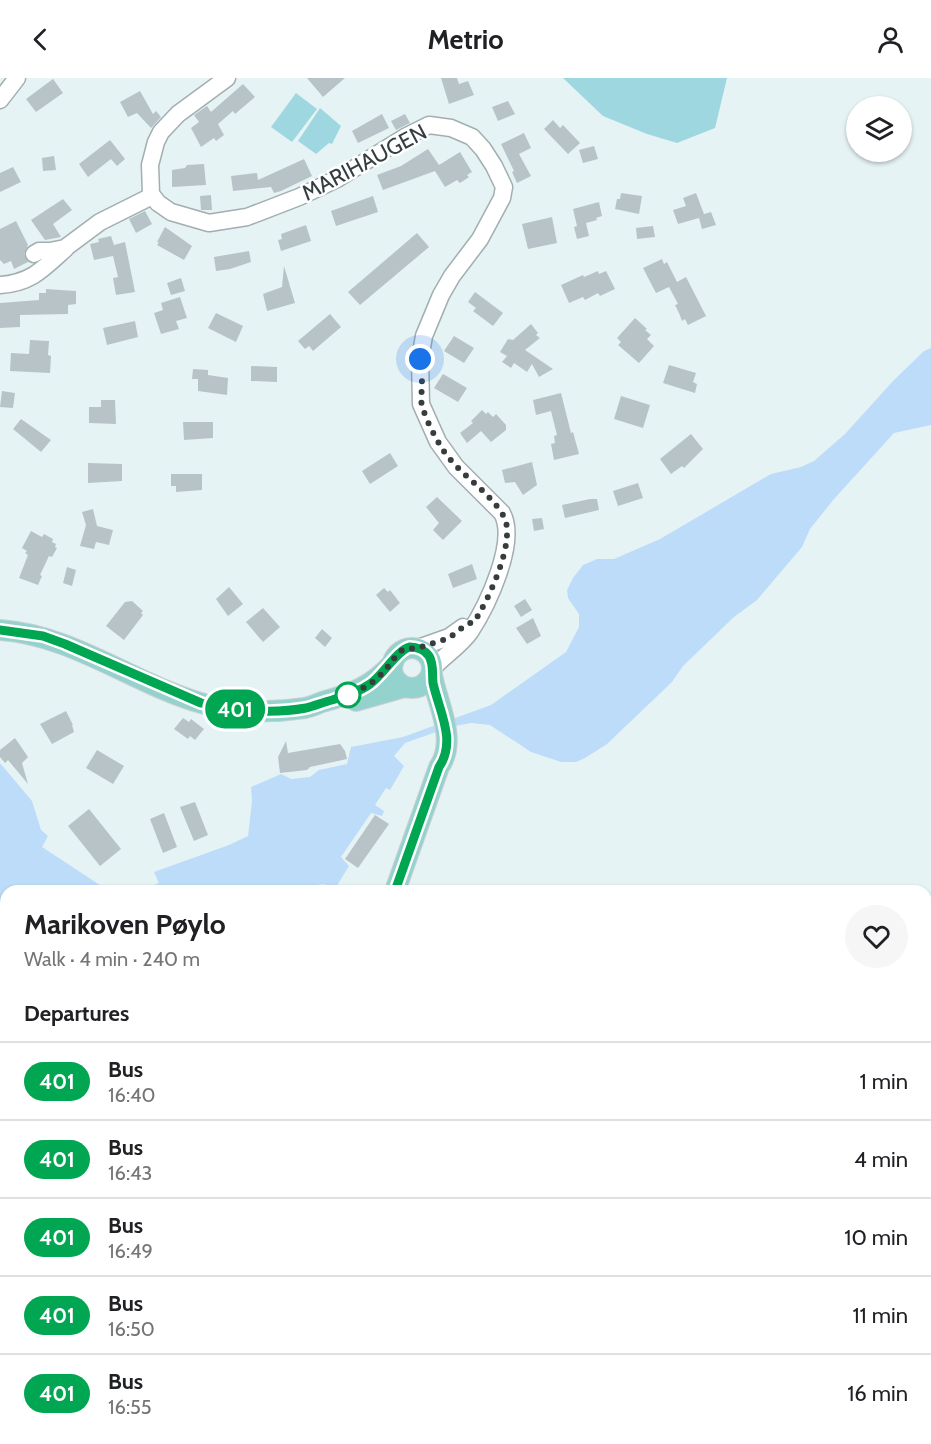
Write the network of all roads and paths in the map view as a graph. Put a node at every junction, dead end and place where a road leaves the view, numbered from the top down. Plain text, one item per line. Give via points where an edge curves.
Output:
1 (17, 78) edge
2 (227, 78) edge
3 (0, 100) edge
4 (152, 196) junction
5 (65, 248) junction
6 (34, 254) dead end
7 (0, 285) edge
8 (474, 622) junction
9 (0, 630) edge
10 (418, 648) junction
11 (393, 663) junction
12 (422, 684) junction
13 (308, 708) junction
14 (397, 885) edge

1 - 3 street
2 - 4 street via 183,109 162,132 150,165
4 - 5 street via 100,222
4 - 8 street, MARIHAUGEN via 171,212 209,223 243,219 337,179 429,125 472,136 483,149 501,178 502,198 480,239 441,295 424,336 420,359 421,404 438,442 506,521 497,576
5 - 6 street
5 - 7 street via 30,279
8 - 10 street, MARIHAUGEN via 449,638
8 - 12 street, MARIHAUGEN
9 - 13 main road via 43,636 201,703 257,711
10 - 11 main road via 404,649
10 - 12 main road via 430,657
11 - 12 main road via 395,679
11 - 13 main road via 369,685
12 - 13 main road via 315,712
12 - 14 main road via 442,748 436,761 439,767

